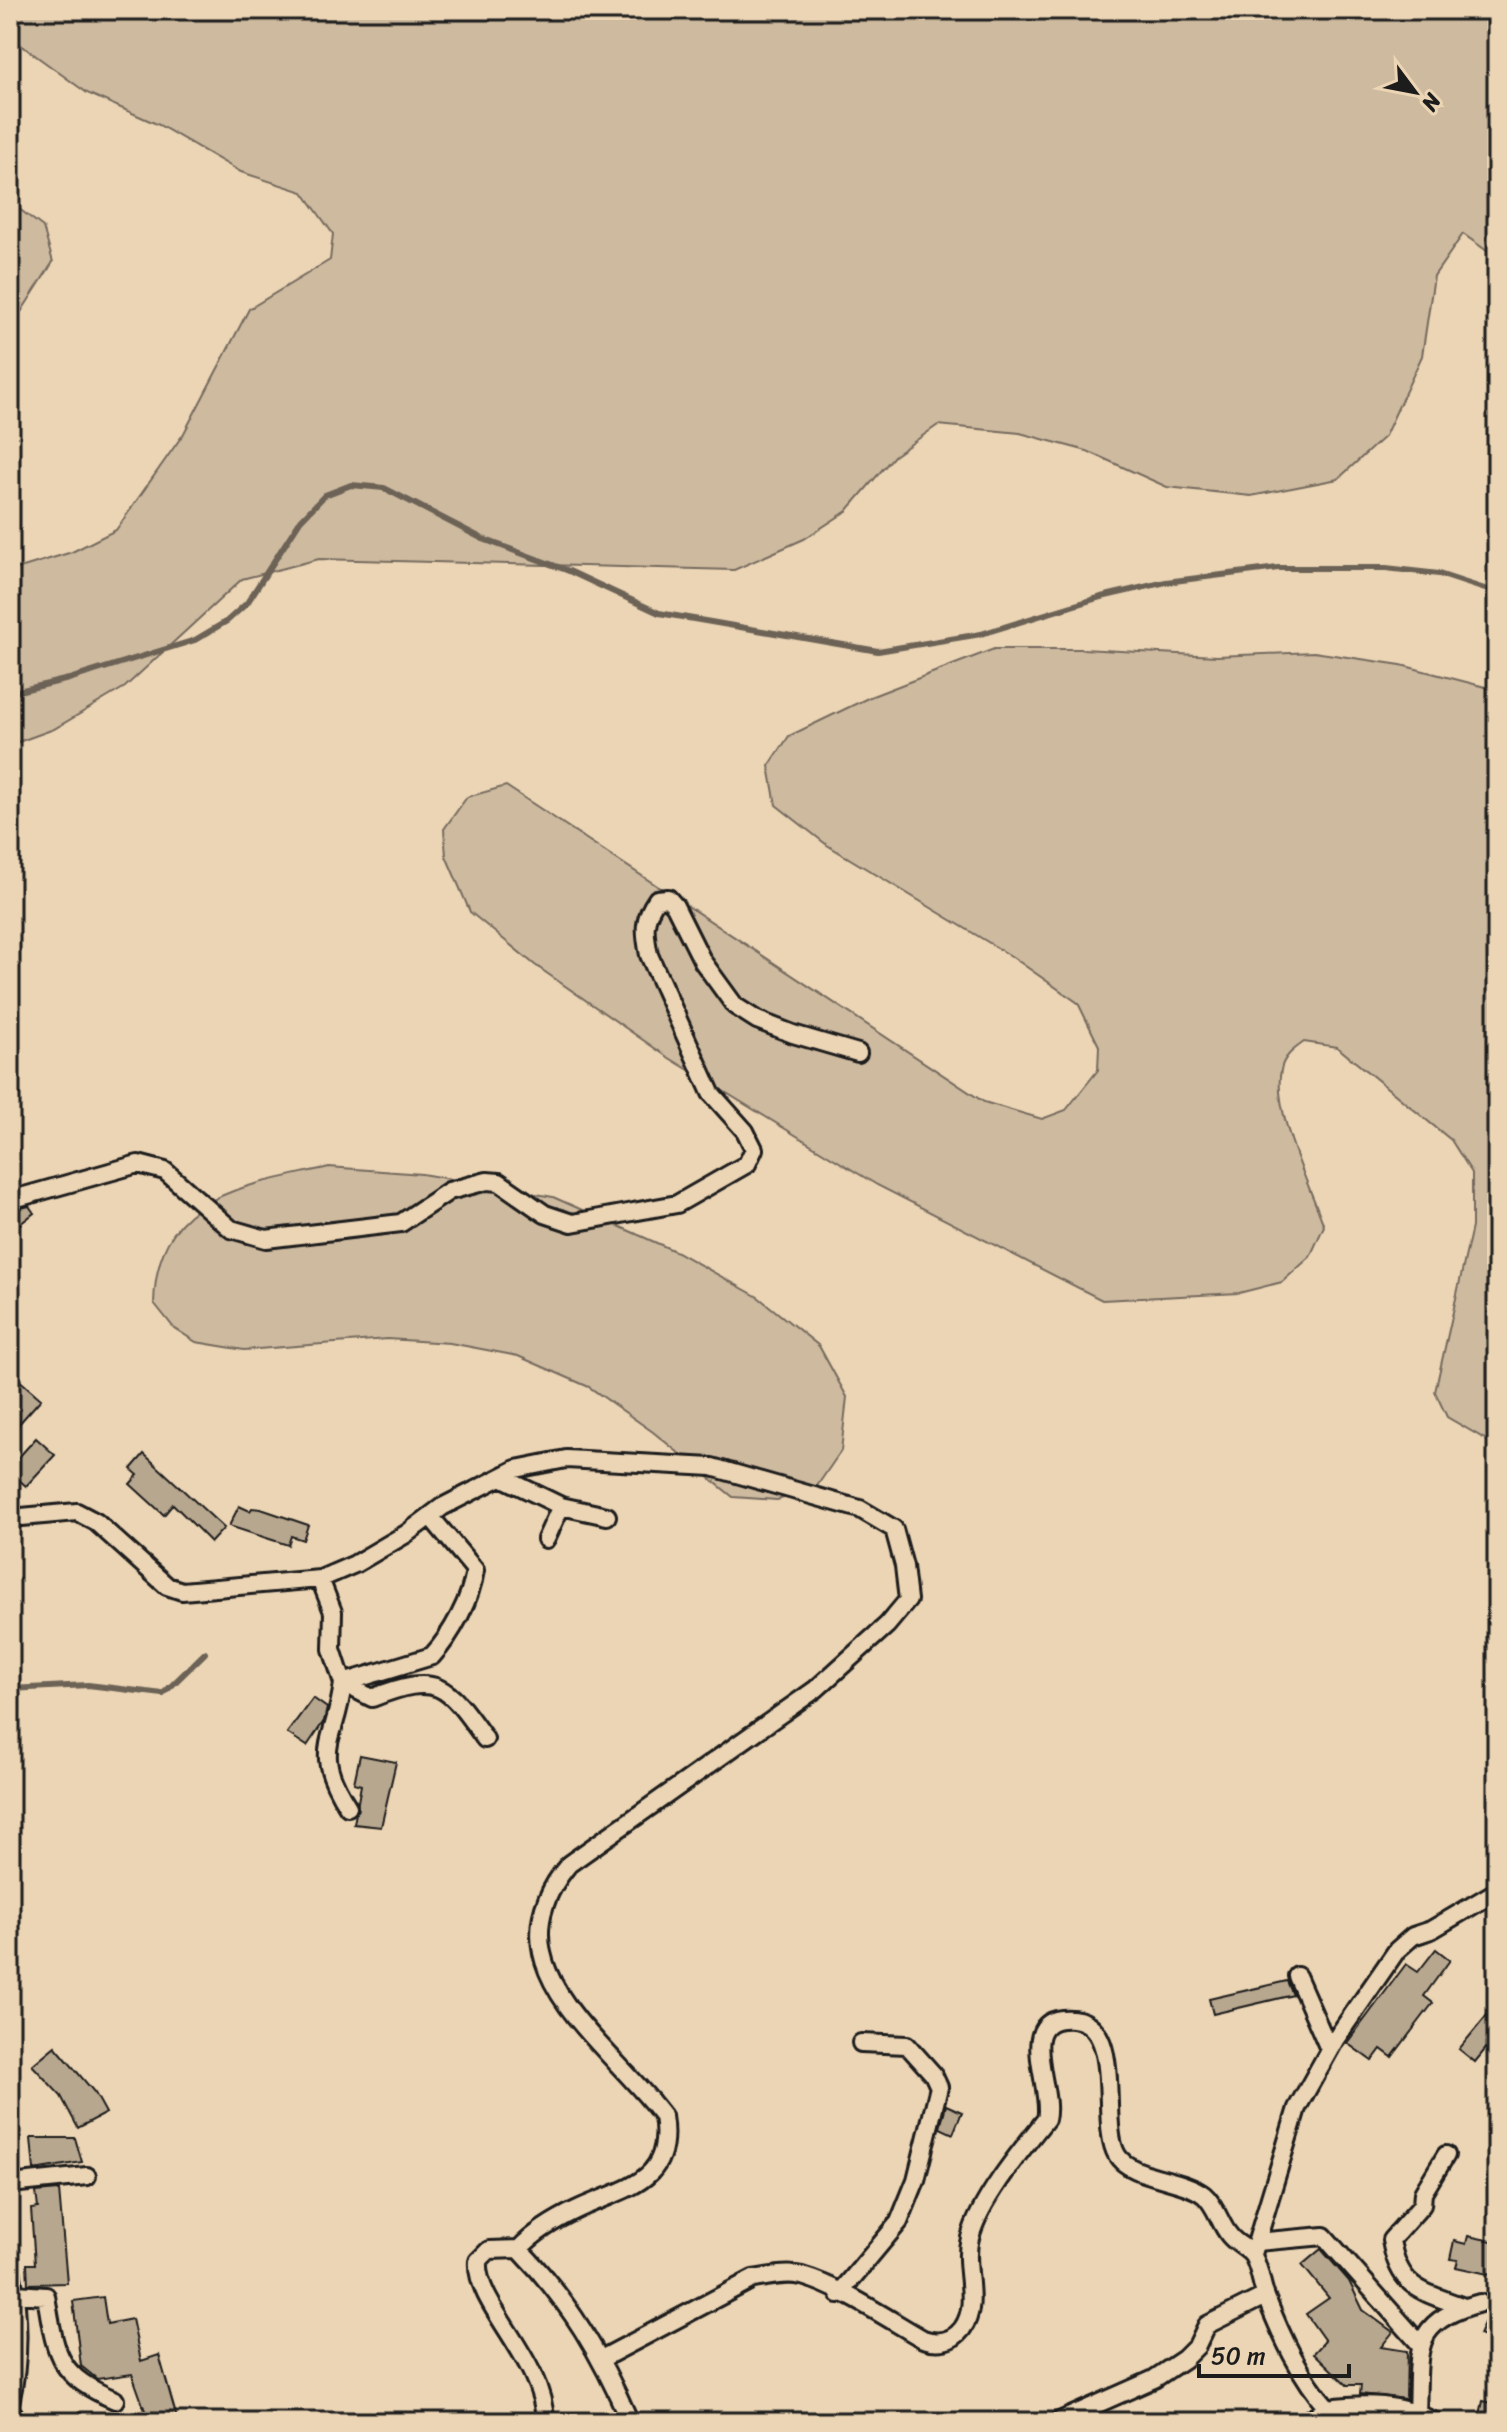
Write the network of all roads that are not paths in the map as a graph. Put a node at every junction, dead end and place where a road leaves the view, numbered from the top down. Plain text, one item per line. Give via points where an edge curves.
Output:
1 (858, 1053) dead end
2 (10, 1200) edge
3 (501, 1477) junction
4 (561, 1506) junction
5 (430, 1516) junction
6 (607, 1516) dead end
7 (10, 1518) edge
8 (546, 1539) dead end
9 (320, 1579) junction
10 (343, 1683) junction
11 (485, 1739) dead end
12 (348, 1807) dead end
13 (1497, 1891) edge
14 (1297, 1976) dead end
15 (861, 2043) dead end
16 (1329, 2049) junction
17 (1446, 2155) dead end
18 (87, 2176) dead end
19 (10, 2184) edge
20 (1255, 2248) junction
21 (519, 2249) junction
22 (10, 2265) edge
23 (16, 2294) junction
24 (839, 2294) junction
25 (1265, 2296) junction
26 (1419, 2343) junction
27 (603, 2358) junction
28 (115, 2400) dead end
29 (10, 2403) edge
30 (1328, 2408) junction
31 (10, 2410) edge
32 (1417, 2413) junction
33 (20, 2422) edge
34 (545, 2422) edge
35 (630, 2422) edge
36 (1057, 2422) edge
37 (1306, 2422) edge
38 (1435, 2422) edge

1 - 2 street via 793,1034 735,1006 703,962 675,906 668,898 657,899 643,931 649,955 711,1093 754,1149 747,1164 677,1204 572,1223 545,1214 499,1182 487,1181 449,1191 401,1223 266,1239 231,1229 165,1171 138,1164
3 - 4 street
3 - 5 street
3 - 21 street via 566,1459 712,1467 779,1484 860,1509 894,1529 908,1600 816,1689 569,1864 553,1883 538,1929 549,1975 567,2007 663,2116 666,2135 654,2170 637,2186 575,2211
4 - 6 street
4 - 8 street
5 - 9 street via 355,1564
5 - 10 street via 475,1570 472,1588 432,1656
7 - 9 street via 77,1512 96,1522 167,1586 182,1591
9 - 10 street via 333,1612 332,1649
10 - 11 street via 372,1698 418,1682 435,1686 458,1701
10 - 12 street via 325,1751 332,1783
13 - 16 street via 1397,1950
14 - 16 street
15 - 24 street via 907,2045 939,2087 916,2180 899,2222
16 - 20 street via 1297,2108
17 - 26 street via 1423,2193 1422,2205 1391,2240 1396,2269 1412,2284 1472,2305 1452,2311
18 - 19 street
20 - 24 street via 1230,2237 1205,2196 1125,2165 1115,2153 1100,2036 1074,2017 1045,2026 1038,2042 1050,2107 983,2208 969,2240 970,2313 961,2330 934,2343
20 - 25 street
20 - 26 street via 1324,2236
21 - 27 street
21 - 34 street via 489,2250 478,2261 477,2273 529,2364
22 - 23 street
23 - 28 street via 46,2296 62,2365 91,2389
23 - 29 street via 19,2346
24 - 27 street via 800,2275 753,2279
25 - 30 street via 1311,2389
25 - 36 street via 1207,2325 1191,2353 1154,2379
26 - 32 street
27 - 35 street
30 - 32 street via 1385,2405
30 - 37 street
31 - 33 street
32 - 38 street

